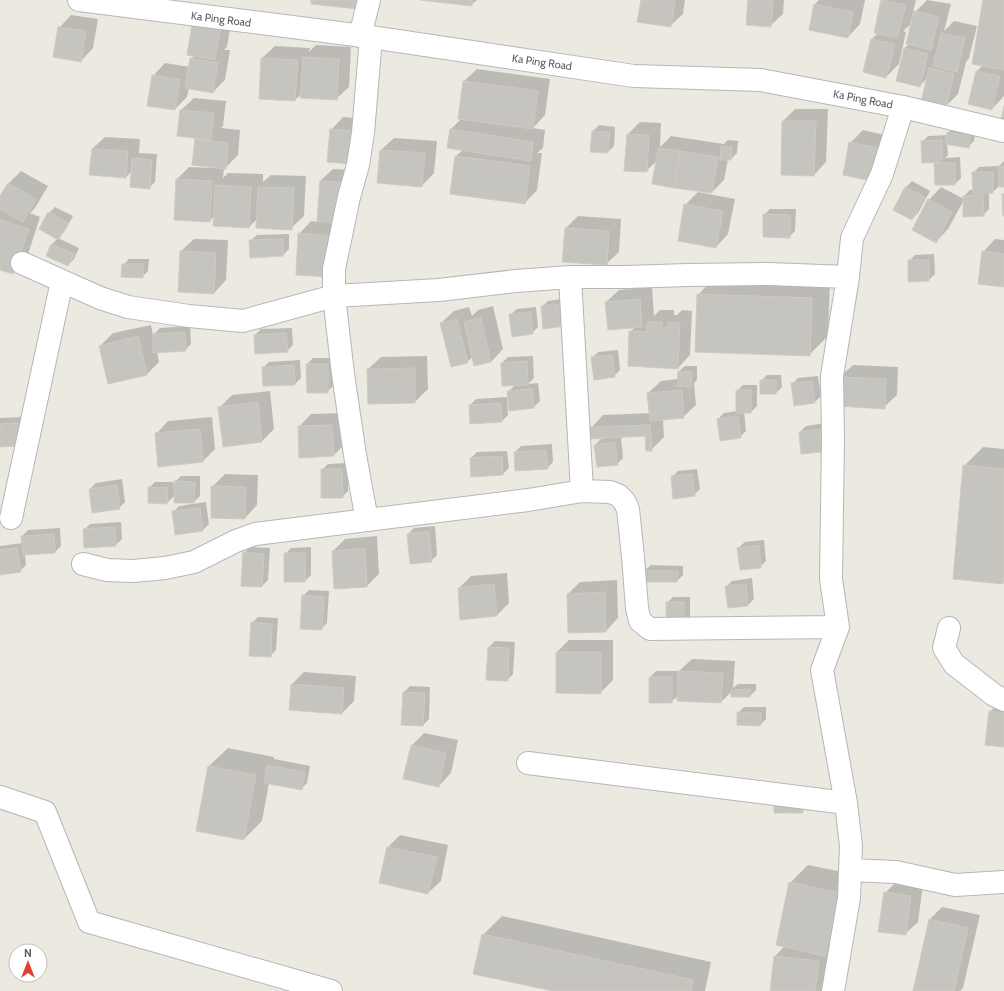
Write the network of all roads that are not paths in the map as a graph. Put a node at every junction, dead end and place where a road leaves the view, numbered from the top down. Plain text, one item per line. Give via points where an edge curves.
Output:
1 (78, 0) edge
2 (369, 0) edge
3 (366, 37) junction
4 (904, 107) junction
5 (1004, 131) edge
6 (22, 263) dead end
7 (570, 277) junction
8 (848, 277) junction
9 (62, 281) junction
10 (334, 296) junction
11 (582, 491) junction
12 (11, 518) dead end
13 (367, 520) junction
14 (83, 564) dead end
15 (838, 628) junction
16 (949, 628) dead end
17 (1004, 700) edge
18 (528, 763) dead end
19 (0, 797) edge
20 (846, 803) junction
21 (850, 870) junction
22 (1004, 882) edge
23 (331, 991) edge
24 (833, 991) edge

1 - 3 street, Ka Ping Road
2 - 3 street
3 - 4 street, Ka Ping Road via 634,76 761,80
3 - 10 street via 363,133 334,269
4 - 5 street, Ka Ping Road
4 - 8 street via 882,174 852,238
6 - 9 street
7 - 8 street via 762,274
7 - 10 street via 439,290
7 - 11 street
8 - 15 street via 832,376 831,579
9 - 10 street via 128,307 243,321
9 - 12 street
10 - 13 street via 343,374
11 - 13 street
11 - 15 street via 610,492 618,495 628,509 637,608 640,621 650,629
13 - 14 street via 255,534 194,562 165,568 120,571
15 - 20 street via 822,670
16 - 17 street via 944,648 954,664
18 - 20 street
19 - 23 street via 44,812 90,922
20 - 21 street via 851,846
21 - 22 street via 896,872 955,885
21 - 24 street via 849,898

